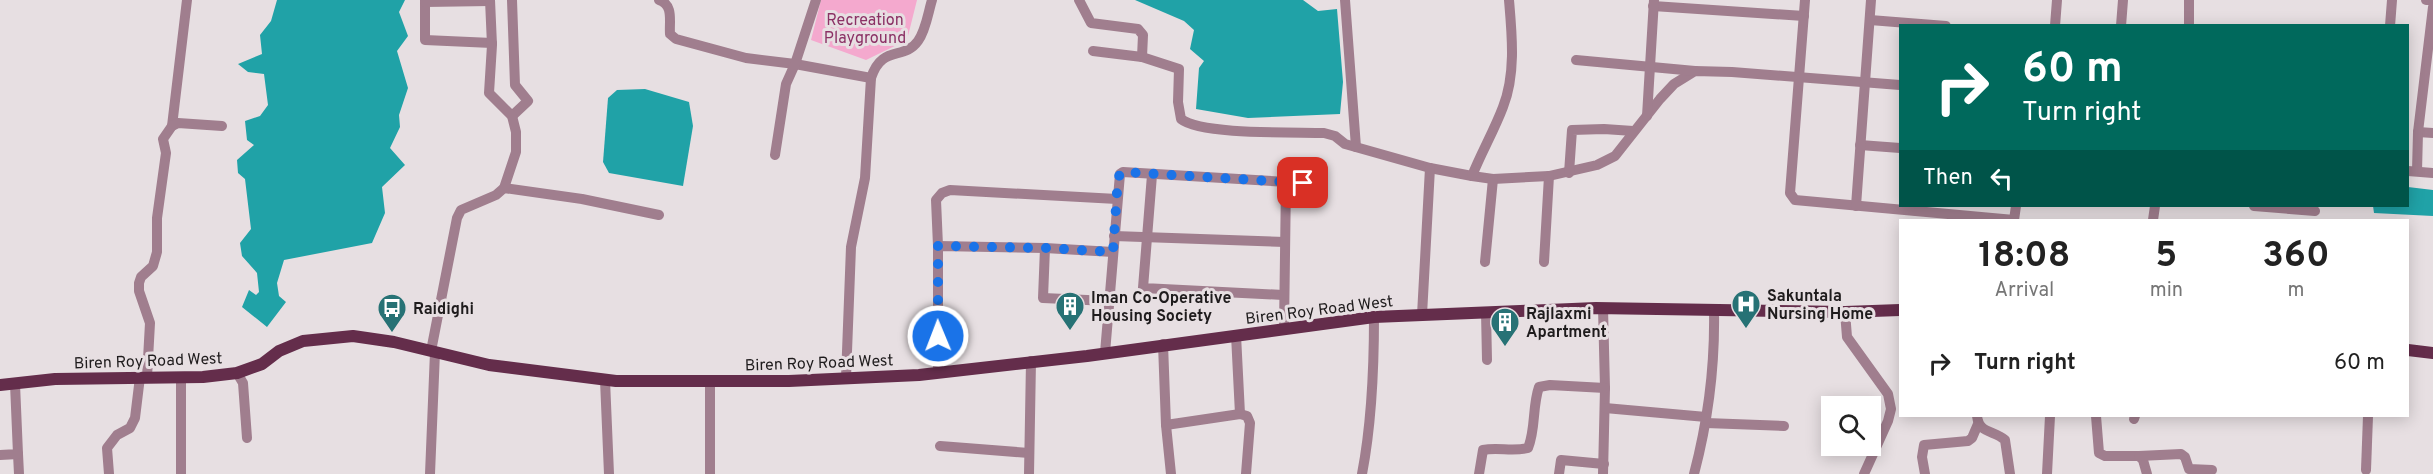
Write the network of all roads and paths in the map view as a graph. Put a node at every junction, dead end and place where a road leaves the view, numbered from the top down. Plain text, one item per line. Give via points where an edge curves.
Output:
1 (187, 0) edge
2 (512, 0) edge
3 (658, 0) edge
4 (816, 0) edge
5 (932, 0) edge
6 (1079, 0) edge
7 (1345, 0) edge
8 (1509, 0) edge
9 (1805, 0) edge
10 (1872, 0) edge
11 (2057, 0) edge
12 (2123, 0) edge
13 (2189, 0) edge
14 (2392, 0) edge
15 (2426, 0) edge
16 (2433, 0) edge
17 (425, 1) edge
18 (490, 1) edge
19 (1653, 3) edge
20 (2433, 8) edge
21 (1804, 16) junction
22 (1870, 20) junction
23 (1921, 24) edge
24 (2055, 24) edge
25 (2121, 24) edge
26 (2189, 24) edge
27 (2390, 24) edge
28 (492, 43) junction
29 (1093, 51) dead end
30 (1142, 57) junction
31 (1576, 60) dead end
32 (795, 64) junction
33 (1650, 66) junction
34 (1695, 71) junction
35 (1800, 76) junction
36 (872, 78) junction
37 (1864, 83) junction
38 (1899, 85) edge
39 (2428, 92) edge
40 (512, 116) junction
41 (1646, 117) junction
42 (172, 126) junction
43 (222, 126) dead end
44 (1633, 131) junction
45 (2418, 132) junction
46 (2433, 133) edge
47 (1860, 145) junction
48 (1356, 147) junction
49 (1899, 148) edge
50 (775, 155) dead end
51 (1430, 168) junction
52 (2412, 171) edge
53 (1569, 173) junction
54 (2433, 173) edge
55 (1152, 176) junction
56 (1472, 176) junction
57 (1549, 176) junction
58 (1493, 179) junction
59 (1286, 182) junction
60 (1321, 184) dead end
61 (504, 188) junction
62 (1117, 199) junction
63 (1856, 206) junction
64 (2264, 207) edge
65 (2315, 212) edge
66 (659, 215) dead end
67 (2003, 219) edge
68 (1114, 236) junction
69 (1146, 238) junction
70 (1285, 242) junction
71 (938, 246) junction
72 (1045, 248) junction
73 (1113, 252) junction
74 (1544, 261) dead end
75 (1485, 262) dead end
76 (1283, 296) junction
77 (1109, 304) junction
78 (1603, 308) junction
79 (1899, 310) edge
80 (1714, 311) junction
81 (1486, 312) junction
82 (1845, 312) junction
83 (1422, 315) junction
84 (1374, 317) junction
85 (1284, 328) junction
86 (1236, 335) junction
87 (1163, 344) junction
88 (2409, 350) edge
89 (433, 352) junction
90 (1105, 353) junction
91 (2433, 353) edge
92 (1487, 360) dead end
93 (1031, 361) junction
94 (237, 373) junction
95 (938, 373) junction
96 (143, 377) junction
97 (182, 377) junction
98 (846, 378) junction
99 (605, 380) junction
100 (710, 381) junction
101 (15, 384) junction
102 (0, 385) edge
103 (1605, 388) junction
104 (1605, 408) junction
105 (1239, 414) junction
106 (2050, 417) edge
107 (2096, 417) edge
108 (2368, 417) edge
109 (1706, 420) junction
110 (1977, 420) edge
111 (1166, 425) junction
112 (1784, 426) dead end
113 (247, 438) dead end
114 (940, 446) dead end
115 (1029, 453) junction
116 (18, 454) junction
117 (0, 455) edge
118 (2139, 456) junction
119 (1604, 469) edge
120 (2212, 470) dead end
121 (2366, 470) dead end
122 (19, 474) edge
123 (109, 474) edge
124 (181, 474) edge
125 (430, 474) edge
126 (609, 474) edge
127 (710, 474) edge
128 (1029, 474) edge
129 (1171, 474) edge
130 (1246, 474) edge
131 (1362, 474) edge
132 (1479, 474) edge
133 (1559, 474) edge
134 (1694, 474) edge
135 (1864, 474) edge
136 (1924, 474) edge
137 (2010, 474) edge
138 (2047, 474) edge
139 (2147, 474) edge

1 - 42 street
2 - 40 street via 515,85 528,101
3 - 32 street via 669,7 671,37 746,58
4 - 32 street
5 - 36 street via 917,43 885,56 875,66
6 - 30 street via 1091,23 1141,31
7 - 48 street
8 - 56 street via 1509,84 1503,107
9 - 21 street
10 - 22 street
11 - 24 street
12 - 25 street
13 - 26 street
14 - 27 street
15 - 16 street
17 - 18 street
17 - 28 street via 425,40
18 - 28 street
19 - 21 street
19 - 33 street
20 - 39 street
21 - 35 street
22 - 23 street
22 - 37 street
28 - 40 street via 489,93
29 - 30 street
30 - 48 street via 1179,69 1178,102 1181,119 1186,123 1211,129 1324,133
31 - 33 street
32 - 36 street
32 - 50 street via 786,84
33 - 34 street
33 - 41 street
34 - 35 street
34 - 41 street via 1674,84
35 - 37 street
35 - 63 street via 1791,196 1795,200
36 - 98 street via 865,178 851,247
37 - 38 street
37 - 47 street
39 - 45 street
40 - 61 street via 516,152
41 - 44 street
42 - 43 street
42 - 96 street via 163,139 165,163 156,259 139,283 150,323
44 - 53 street via 1615,156
44 - 53 street via 1572,130
45 - 46 street
45 - 52 street
47 - 49 street
47 - 63 street
48 - 51 street
51 - 56 street
51 - 83 street
52 - 54 street
53 - 57 street
55 - 59 street
55 - 62 street via 1120,174
55 - 69 street
56 - 58 street
57 - 58 street
57 - 74 street
58 - 75 street
59 - 60 street
59 - 70 street
61 - 66 street
61 - 89 street via 461,210 457,218
62 - 68 street
62 - 71 street via 950,190 936,200
63 - 67 street
64 - 65 street
68 - 69 street
68 - 73 street
69 - 70 street
69 - 76 street via 1143,288
70 - 76 street
71 - 72 street
71 - 95 street
72 - 73 street
72 - 77 street via 1043,298 1110,301
73 - 77 street
76 - 85 street
77 - 90 street
78 - 80 main road, Biren Roy Road West
78 - 81 main road, Biren Roy Road West
78 - 103 street
79 - 82 main road, Biren Roy Road West
80 - 82 main road, Biren Roy Road West
80 - 109 street
81 - 83 main road, Biren Roy Road West
81 - 92 street
82 - 135 street via 1847,337 1888,394 1891,409
83 - 84 main road, Biren Roy Road West
84 - 85 main road, Biren Roy Road West
84 - 131 street via 1374,380
85 - 86 main road, Biren Roy Road West
86 - 87 main road, Biren Roy Road West
86 - 105 street
87 - 90 main road, Biren Roy Road West
87 - 111 street
88 - 91 main road
89 - 94 main road, Biren Roy Road West via 353,336 330,337 303,341
89 - 99 main road, Biren Roy Road West via 489,365
89 - 125 street
90 - 93 main road, Biren Roy Road West
93 - 95 main road, Biren Roy Road West
93 - 115 street
94 - 97 main road, Biren Roy Road West
94 - 113 street via 243,383
95 - 98 main road, Biren Roy Road West
96 - 97 main road, Biren Roy Road West
96 - 101 main road, Biren Roy Road West
96 - 123 street via 130,428 117,435 107,448
97 - 124 street
98 - 100 main road, Biren Roy Road West
99 - 100 main road, Biren Roy Road West
99 - 126 street
100 - 127 street
101 - 102 main road, Biren Roy Road West
101 - 116 street
103 - 104 street
103 - 132 street via 1539,387 1528,448 1484,450
104 - 109 street
104 - 119 street
105 - 111 street
105 - 130 street via 1247,416 1250,423
106 - 138 street
107 - 118 street via 2099,453
108 - 121 street
109 - 112 street
109 - 134 street
110 - 136 street via 1968,441 1924,445
110 - 137 street via 1982,429 2006,440
111 - 129 street
114 - 115 street
115 - 128 street
116 - 117 street
116 - 122 street
118 - 120 street via 2181,454 2189,469
118 - 139 street
119 - 133 street via 1561,460

